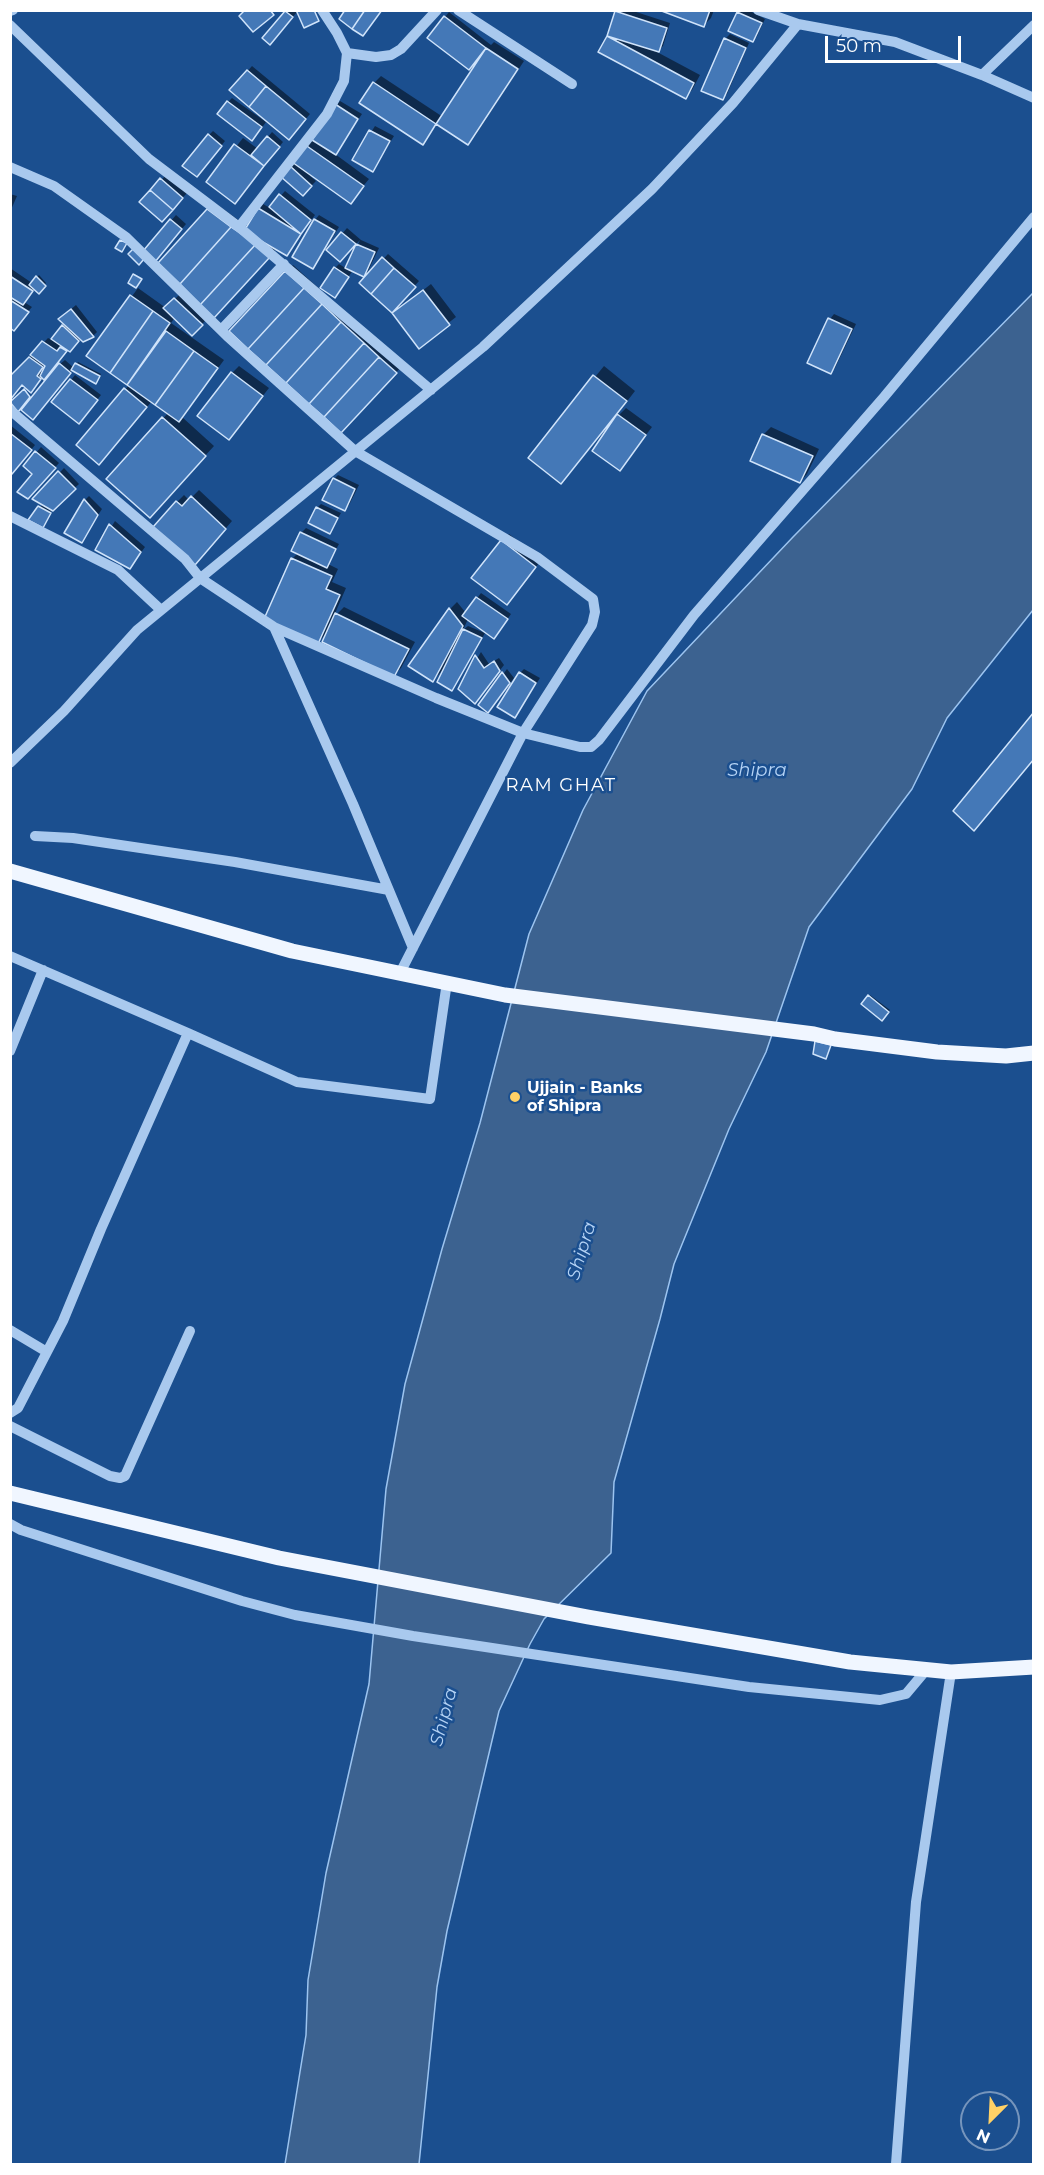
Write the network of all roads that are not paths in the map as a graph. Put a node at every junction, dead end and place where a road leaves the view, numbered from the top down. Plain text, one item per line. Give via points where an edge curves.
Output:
1 (322, 10) edge
2 (437, 10) edge
3 (458, 10) edge
4 (758, 10) edge
5 (798, 24) junction
6 (10, 25) edge
7 (1034, 25) edge
8 (347, 53) junction
9 (982, 75) junction
10 (572, 84) dead end
11 (1034, 98) edge
12 (10, 167) edge
13 (1034, 217) edge
14 (239, 227) junction
15 (284, 264) junction
16 (221, 330) junction
17 (431, 390) junction
18 (10, 410) edge
19 (355, 452) junction
20 (10, 516) edge
21 (200, 578) junction
22 (161, 610) junction
23 (274, 627) junction
24 (523, 733) junction
25 (10, 763) edge
26 (34, 836) dead end
27 (10, 871) edge
28 (389, 890) junction
29 (413, 948) junction
30 (10, 956) edge
31 (43, 970) junction
32 (399, 975) junction
33 (447, 982) junction
34 (188, 1033) junction
35 (10, 1051) edge
36 (1034, 1053) edge
37 (10, 1330) edge
38 (190, 1331) dead end
39 (47, 1352) junction
40 (10, 1413) edge
41 (10, 1426) edge
42 (10, 1493) edge
43 (10, 1524) edge
44 (1034, 1667) edge
45 (927, 1669) junction
46 (951, 1672) junction
47 (896, 2164) edge

1 - 8 street
2 - 8 street via 401,50 391,55
3 - 10 street
4 - 5 street
5 - 9 street via 894,42
5 - 17 street via 733,103 652,189 483,347
6 - 14 street via 149,159
7 - 9 street
8 - 14 street via 345,81 327,114
9 - 11 street
12 - 16 street via 54,186 126,237
13 - 24 street via 694,615 599,740 591,747 580,747
14 - 15 street
15 - 16 street
15 - 17 street
16 - 19 street
17 - 19 street
18 - 21 street via 185,559
19 - 21 street
19 - 24 street via 537,557 593,599 596,612 592,625
20 - 22 street via 118,570
21 - 22 street
21 - 23 street
22 - 25 street via 137,630 64,711
23 - 24 street
23 - 28 street
24 - 29 street
26 - 28 street via 200,856
27 - 32 main road via 292,951
28 - 29 street
29 - 32 street
30 - 31 street
31 - 34 street
31 - 35 street
32 - 33 main road
33 - 34 street via 430,1099 297,1082
33 - 36 main road via 505,995 937,1052 1005,1056
34 - 39 street
37 - 39 street
38 - 41 street via 125,1476 110,1476
39 - 40 street via 18,1408
42 - 45 main road via 279,1558 850,1662
43 - 45 street via 295,1615 413,1636 749,1687 880,1700 906,1694
44 - 46 main road
45 - 46 main road
46 - 47 street via 916,1902

